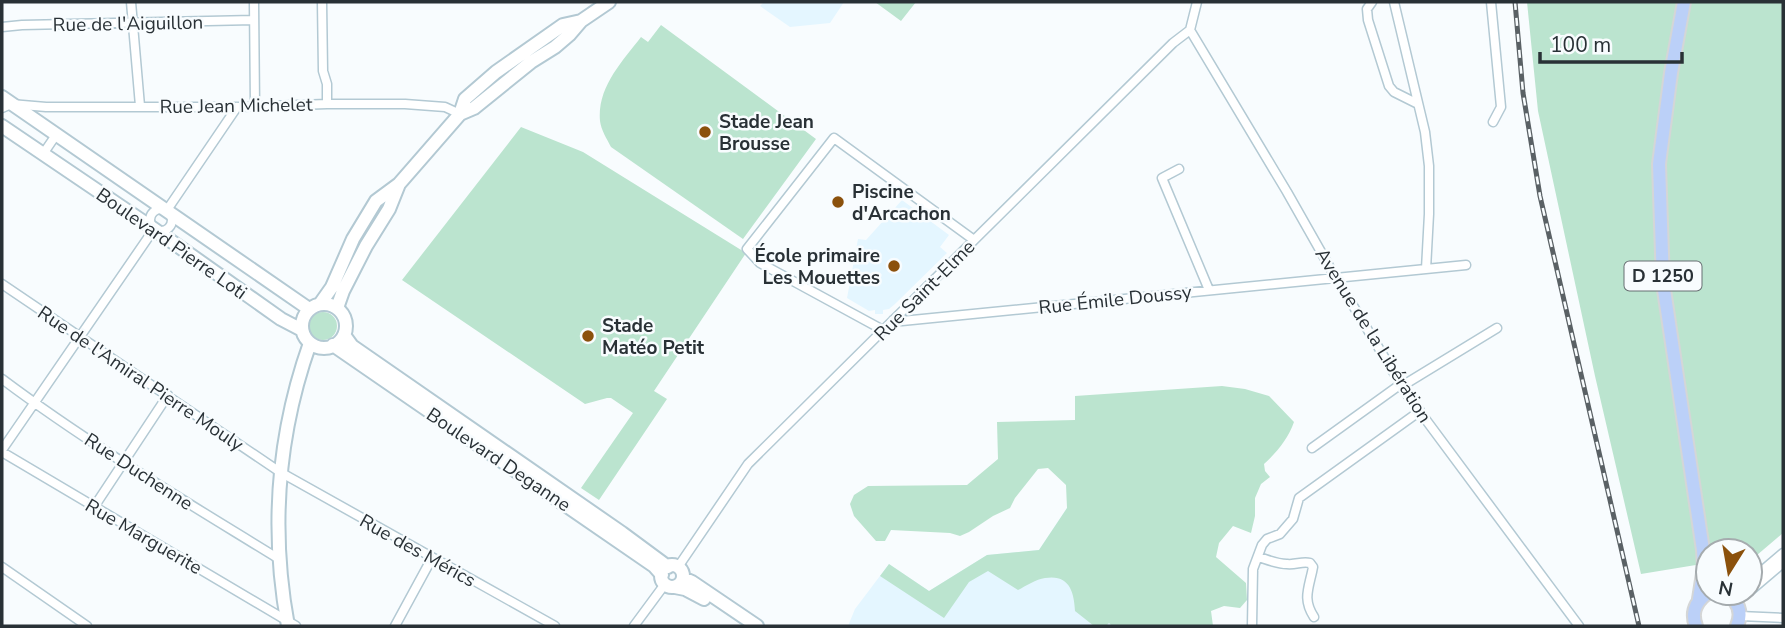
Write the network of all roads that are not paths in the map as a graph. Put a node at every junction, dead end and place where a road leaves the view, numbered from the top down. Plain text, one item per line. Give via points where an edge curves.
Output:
1 (131, 2) edge
2 (254, 2) edge
3 (323, 2) edge
4 (609, 2) edge
5 (1197, 2) edge
6 (1372, 2) edge
7 (1491, 2) edge
8 (1684, 2) edge
9 (1393, 3) edge
10 (254, 20) junction
11 (133, 24) junction
12 (2, 27) edge
13 (1190, 30) junction
14 (5, 103) edge
15 (327, 104) junction
16 (1418, 104) junction
17 (140, 106) junction
18 (237, 107) junction
19 (255, 107) junction
20 (460, 114) junction
21 (1493, 122) dead end
22 (2, 126) edge
23 (56, 135) junction
24 (43, 154) junction
25 (1179, 169) dead end
26 (399, 184) junction
27 (167, 211) junction
28 (154, 229) junction
29 (974, 240) junction
30 (1466, 265) dead end
31 (1426, 269) junction
32 (1337, 277) junction
33 (2, 284) edge
34 (1209, 290) junction
35 (314, 307) junction
36 (337, 308) junction
37 (893, 320) junction
38 (1497, 328) dead end
39 (302, 330) junction
40 (883, 330) junction
41 (344, 335) junction
42 (80, 337) junction
43 (310, 343) junction
44 (334, 345) junction
45 (2, 379) edge
46 (1402, 385) junction
47 (168, 396) junction
48 (34, 403) junction
49 (1420, 411) junction
50 (1312, 448) dead end
51 (2, 451) edge
52 (124, 463) junction
53 (280, 472) junction
54 (94, 507) junction
55 (1702, 537) edge
56 (1783, 553) edge
57 (1259, 557) junction
58 (432, 558) junction
59 (279, 559) junction
60 (1783, 563) edge
61 (2, 567) edge
62 (1764, 569) edge
63 (672, 576) junction
64 (1764, 579) edge
65 (1741, 607) edge
66 (1314, 617) dead end
67 (1783, 618) edge
68 (290, 624) edge
69 (88, 626) edge
70 (395, 626) edge
71 (555, 626) edge
72 (634, 626) edge
73 (743, 626) edge
74 (757, 626) edge
75 (1252, 626) edge
76 (1579, 626) edge

1 - 11 street
2 - 10 street
3 - 15 street
4 - 20 street via 474,108
5 - 13 street
6 - 16 street via 1368,20 1389,86
7 - 21 street via 1501,107
8 - 55 main road, D 1250 via 1659,164 1663,283
9 - 16 street
10 - 11 street, Rue de l'Aiguillon
10 - 19 street
11 - 12 street, Rue de l'Aiguillon
11 - 17 street
13 - 29 street, Rue Saint-Elme
13 - 32 street, Avenue de la Libération
14 - 17 street, Rue Jean Michelet
14 - 23 street, Boulevard Pierre Loti
15 - 19 street, Rue Jean Michelet
15 - 20 street, Rue Jean Michelet via 405,104 444,107
16 - 31 street via 1429,166
17 - 18 street, Rue Jean Michelet
18 - 19 street, Rue Jean Michelet
18 - 27 street
20 - 26 street
22 - 24 street, Boulevard Pierre Loti
23 - 24 street
23 - 27 street, Boulevard Pierre Loti
24 - 28 street, Boulevard Pierre Loti
25 - 34 street via 1162,178
26 - 35 street via 376,201 332,287
26 - 36 street
27 - 28 street via 157,209 151,214
27 - 28 street via 172,217 169,228
27 - 35 street, Boulevard Pierre Loti
28 - 39 street, Boulevard Pierre Loti
28 - 42 street
29 - 37 street, Rue Saint-Elme
29 - 40 street via 834,138 747,249 760,262
30 - 31 street, Rue Émile Doussy
31 - 32 street, Rue Émile Doussy
32 - 34 street, Rue Émile Doussy
32 - 46 street, Avenue de la Libération
33 - 42 street, Rue de l'Amiral Pierre Mouly
34 - 37 street, Rue Émile Doussy
35 - 36 street via 326,304
35 - 39 street via 304,315
36 - 41 street via 346,323
37 - 40 street, Rue Saint-Elme
38 - 46 street
39 - 43 street
40 - 63 street, Rue Saint-Elme via 748,464
41 - 44 street
41 - 63 street, Boulevard Deganne via 352,346 622,533
42 - 47 street, Rue de l'Amiral Pierre Mouly
42 - 48 street
43 - 44 street via 321,348
43 - 53 street via 292,399
44 - 63 street, Boulevard Deganne
45 - 48 street, Rue Duchenne
46 - 49 street, Avenue de la Libération
46 - 50 street
47 - 52 street
47 - 53 street, Rue de l'Amiral Pierre Mouly
48 - 51 street
48 - 52 street, Rue Duchenne
49 - 57 street via 1299,498 1293,519 1280,534 1267,539
49 - 76 street, Avenue de la Libération
51 - 54 street, Rue Marguerite
52 - 54 street
52 - 59 street, Rue Duchenne
53 - 58 street, Rue des Mérics
53 - 59 street
54 - 68 street, Rue Marguerite
56 - 62 street
57 - 66 street via 1313,567 1306,600
57 - 75 street via 1251,575
58 - 70 street
58 - 71 street, Rue des Mérics
59 - 68 street
60 - 64 street
61 - 69 street
63 - 72 street, Rue Saint-Elme
63 - 73 street, Boulevard Deganne
63 - 74 street, Boulevard Deganne via 705,590
65 - 67 street

